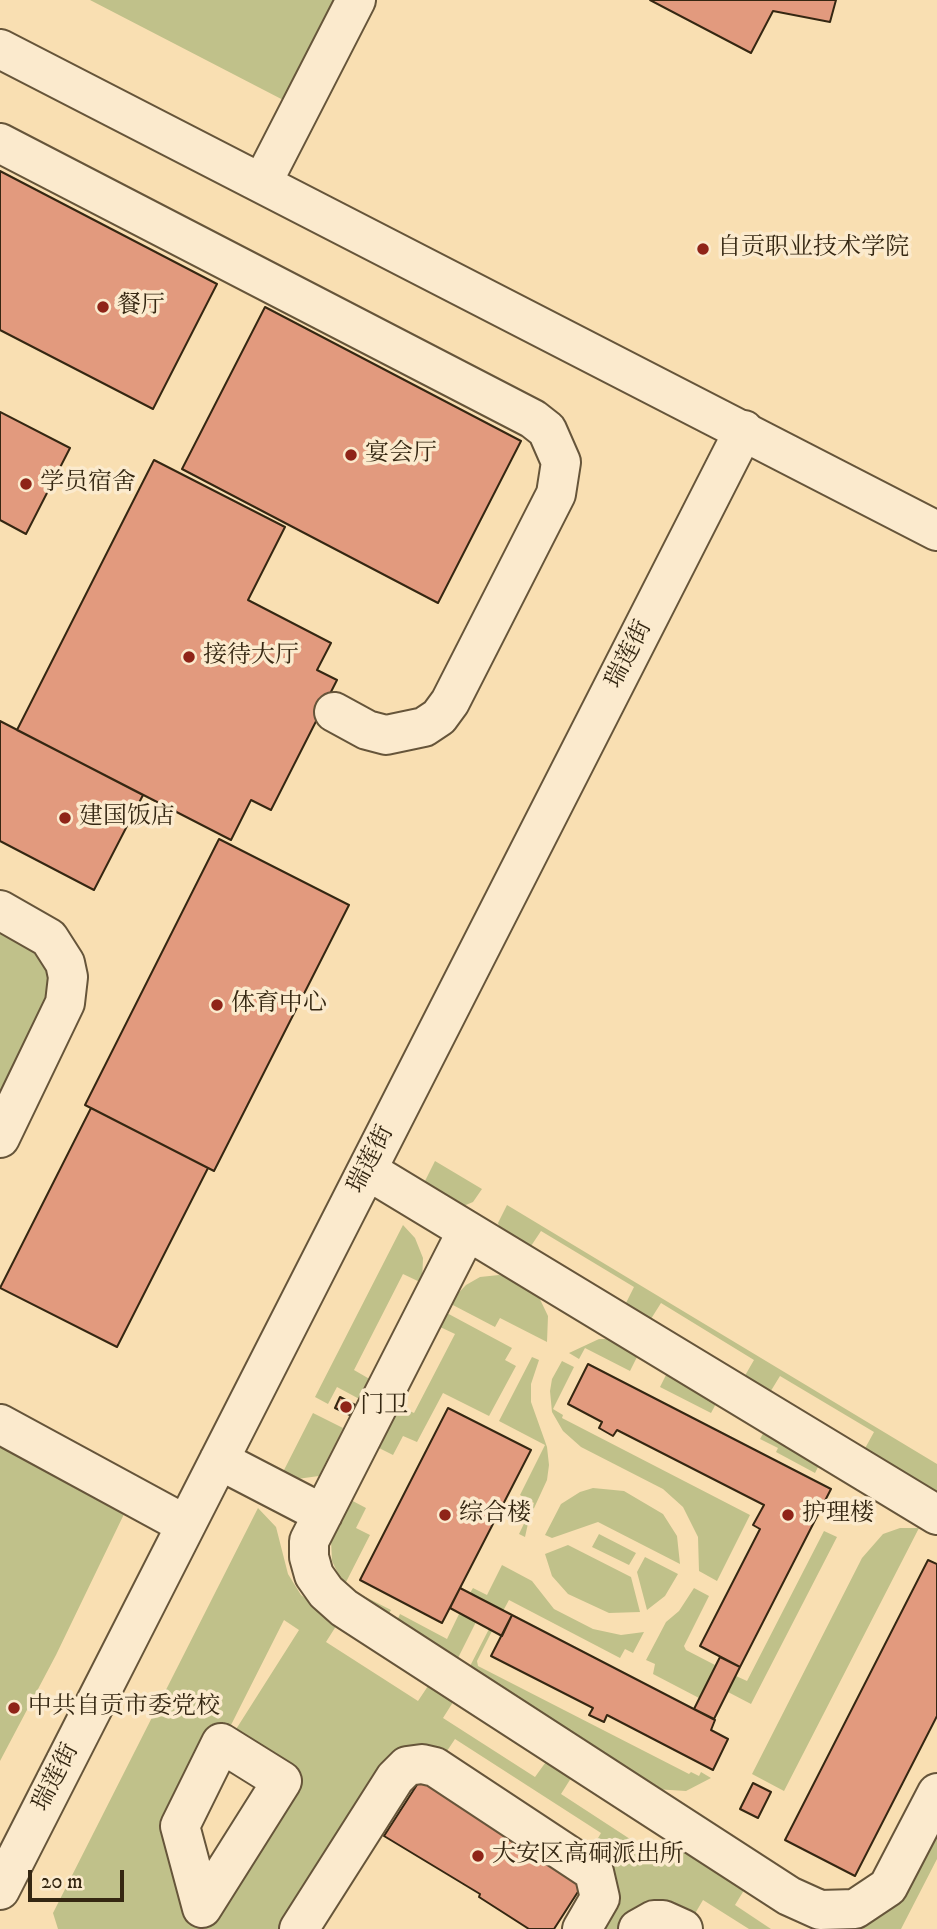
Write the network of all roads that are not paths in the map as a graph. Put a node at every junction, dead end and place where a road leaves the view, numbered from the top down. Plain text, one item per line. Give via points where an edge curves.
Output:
1 (356, 0) edge
2 (0, 49) edge
3 (0, 143) edge
4 (262, 183) junction
5 (744, 430) junction
6 (937, 531) edge
7 (334, 712) dead end
8 (0, 910) edge
9 (0, 1138) edge
10 (367, 1170) junction
11 (467, 1231) junction
12 (0, 1424) edge
13 (219, 1460) junction
14 (323, 1514) junction
15 (937, 1515) edge
16 (186, 1525) junction
17 (937, 1793) edge
18 (0, 1890) edge
19 (299, 1929) edge
20 (582, 1929) edge
21 (638, 1929) edge
22 (684, 1929) edge

1 - 4 street
2 - 4 street
3 - 7 street via 533,419 552,438 561,462 556,494 439,717 424,727 386,735
4 - 5 street
5 - 6 street
5 - 10 street, 瑞莲街
8 - 9 street via 49,938 68,977 65,1003
10 - 11 street
10 - 13 street, 瑞莲街
11 - 14 street
11 - 15 street
12 - 16 street
13 - 14 street
13 - 16 street, 瑞莲街
14 - 17 street via 309,1541 309,1557 314,1575 344,1608 803,1904 820,1910 855,1909 888,1888
16 - 18 street, 瑞莲街
19 - 20 street via 395,1778 407,1766 422,1763 594,1872 600,1898
21 - 22 street via 654,1920

